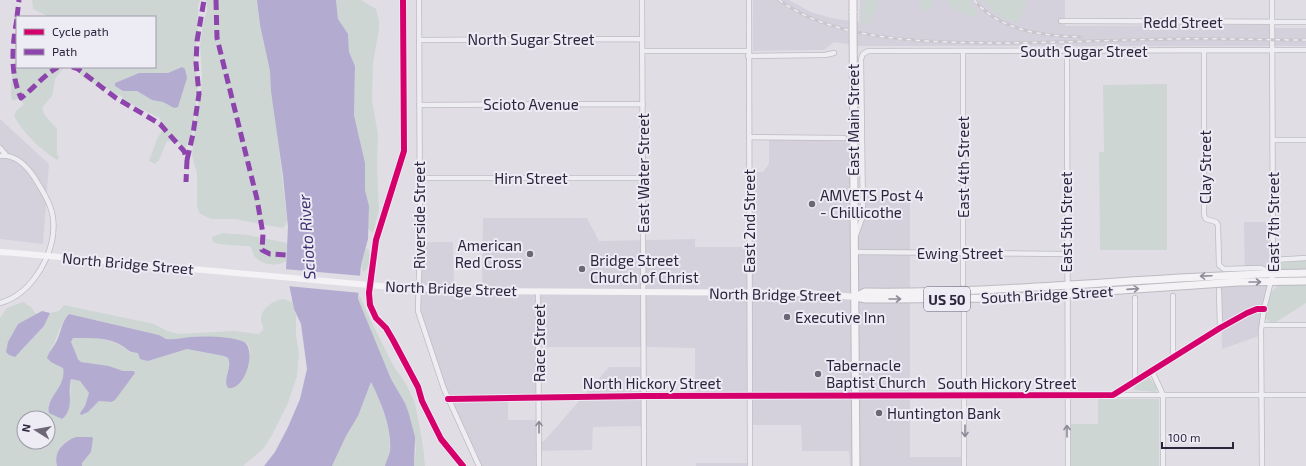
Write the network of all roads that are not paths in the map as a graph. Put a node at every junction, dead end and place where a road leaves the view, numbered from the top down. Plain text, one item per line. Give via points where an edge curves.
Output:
1 (419, 0) edge
2 (642, 0) edge
3 (749, 0) edge
4 (853, 0) edge
5 (1272, 0) edge
6 (1061, 21) dead end
7 (1272, 22) junction
8 (1306, 22) edge
9 (642, 39) junction
10 (419, 40) junction
11 (1067, 50) junction
12 (1272, 50) junction
13 (1306, 50) edge
14 (643, 51) junction
15 (963, 51) junction
16 (1204, 51) junction
17 (748, 53) junction
18 (834, 53) dead end
19 (863, 54) joint
20 (643, 104) junction
21 (419, 105) junction
22 (749, 137) junction
23 (844, 138) dead end
24 (1273, 140) junction
25 (1306, 140) edge
26 (0, 148) edge
27 (6, 155) junction
28 (0, 156) edge
29 (419, 178) junction
30 (643, 178) junction
31 (854, 239) junction
32 (0, 252) edge
33 (855, 252) junction
34 (963, 253) junction
35 (1066, 254) junction
36 (1306, 258) edge
37 (1273, 260) junction
38 (1273, 273) junction
39 (1306, 273) edge
40 (1273, 282) junction
41 (1306, 282) edge
42 (963, 284) dead end
43 (1066, 285) junction
44 (418, 289) junction
45 (1219, 290) dead end
46 (644, 291) junction
47 (538, 292) junction
48 (749, 293) junction
49 (1066, 293) junction
50 (1173, 296) dead end
51 (856, 297) junction
52 (1135, 298) dead end
53 (0, 303) edge
54 (964, 308) dead end
55 (1264, 309) junction
56 (1262, 325) junction
57 (1306, 325) edge
58 (1220, 328) junction
59 (1173, 358) junction
60 (1152, 371) junction
61 (1135, 381) junction
62 (856, 395) junction
63 (1113, 395) junction
64 (1163, 395) junction
65 (1261, 395) junction
66 (1306, 395) edge
67 (644, 396) junction
68 (750, 396) junction
69 (964, 396) junction
70 (1067, 396) junction
71 (539, 398) junction
72 (448, 399) junction
73 (479, 466) edge
74 (539, 466) edge
75 (644, 466) edge
76 (750, 466) edge
77 (856, 466) edge
78 (964, 466) edge
79 (1068, 466) edge
80 (1163, 466) edge
81 (1262, 466) edge

1 - 10 street, Riverside Street
2 - 9 street, East Water Street
3 - 17 street, East 2nd Street
4 - 31 main road, East Main Street, bridge
5 - 7 street, East 7th Street
6 - 7 street, Redd Street
7 - 8 street, Redd Street
7 - 12 street, East 7th Street
9 - 10 street, North Sugar Street
9 - 14 street, East Water Street
10 - 21 street, Riverside Street
11 - 15 street, South Sugar Street
11 - 16 street, South Sugar Street
11 - 35 street, East 5th Street
12 - 13 street, South Sugar Street
12 - 16 street, South Sugar Street
12 - 24 street, East 7th Street
14 - 17 street
14 - 20 street, East Water Street
15 - 19 street, South Sugar Street via 868,51
15 - 34 street, East 4th Street
16 - 38 street, Clay Street via 1204,215 1206,219 1218,225 1219,265 1224,269 1261,268
17 - 18 street
17 - 22 street, East 2nd Street
19 - 31 street, East Main Street via 863,216
20 - 21 street, Scioto Avenue
20 - 30 street, East Water Street
21 - 29 street, Riverside Street
22 - 23 street
22 - 48 street, East 2nd Street
24 - 25 street
24 - 37 street, East 7th Street
26 - 27 street
27 - 28 street
27 - 53 street via 23,164 43,190 52,213 53,227 48,251 35,278 15,296
29 - 30 street, Hirn Street
29 - 44 street, Riverside Street
30 - 46 street, East Water Street
31 - 33 main road, East Main Street
32 - 44 main road, North Bridge Street, bridge
33 - 34 street, Ewing Street
33 - 51 main road, East Main Street
34 - 35 street, Ewing Street
34 - 42 street, East 4th Street
35 - 43 street, East 5th Street
36 - 37 street
37 - 38 street, East 7th Street
38 - 39 main road, South Bridge Street / US 50
38 - 40 street, East 7th Street
38 -> 43 main road, South Bridge Street / US 50
40 - 41 main road, South Bridge Street / US 50
49 -> 40 main road, South Bridge Street / US 50
40 - 55 street, East 7th Street
43 - 49 street, East 5th Street
43 - 51 main road, South Bridge Street / US 50 via 865,292
44 - 47 main road, North Bridge Street
44 - 72 street, Riverside Street via 418,316
45 - 58 street
46 - 47 main road, North Bridge Street
46 - 48 main road, North Bridge Street
46 - 67 street, East Water Street
47 - 71 street, Race Street
48 - 51 main road, North Bridge Street via 807,293
48 - 68 street, East 2nd Street
51 -> 49 main road, South Bridge Street / US 50 via 947,299
49 - 70 street, East 5th Street
50 - 59 street
51 - 62 main road, East Main Street
52 - 61 street
54 - 69 street
55 - 56 street, East 7th Street
55 - 58 street via 1247,313
56 - 57 street
56 - 65 street, East 7th Street
58 - 59 street
59 - 60 street
60 - 61 street
60 - 64 street
61 - 63 street
62 - 68 street, North Hickory Street
62 - 69 street, South Hickory Street
62 - 77 main road, East Main Street
63 - 64 street, South Hickory Street
63 - 70 street, South Hickory Street
64 - 65 street, South Hickory Street
64 - 80 street
65 - 66 street, South Hickory Street
65 - 81 street, East 7th Street
67 - 68 street, North Hickory Street
67 - 71 street, North Hickory Street
67 - 75 street, East Water Street
68 - 76 street, East 2nd Street
69 - 70 street, South Hickory Street
69 -> 78 street
79 -> 70 street, East 5th Street
71 - 72 street, North Hickory Street
74 -> 71 street, Race Street
72 - 73 street, Riverside Street

